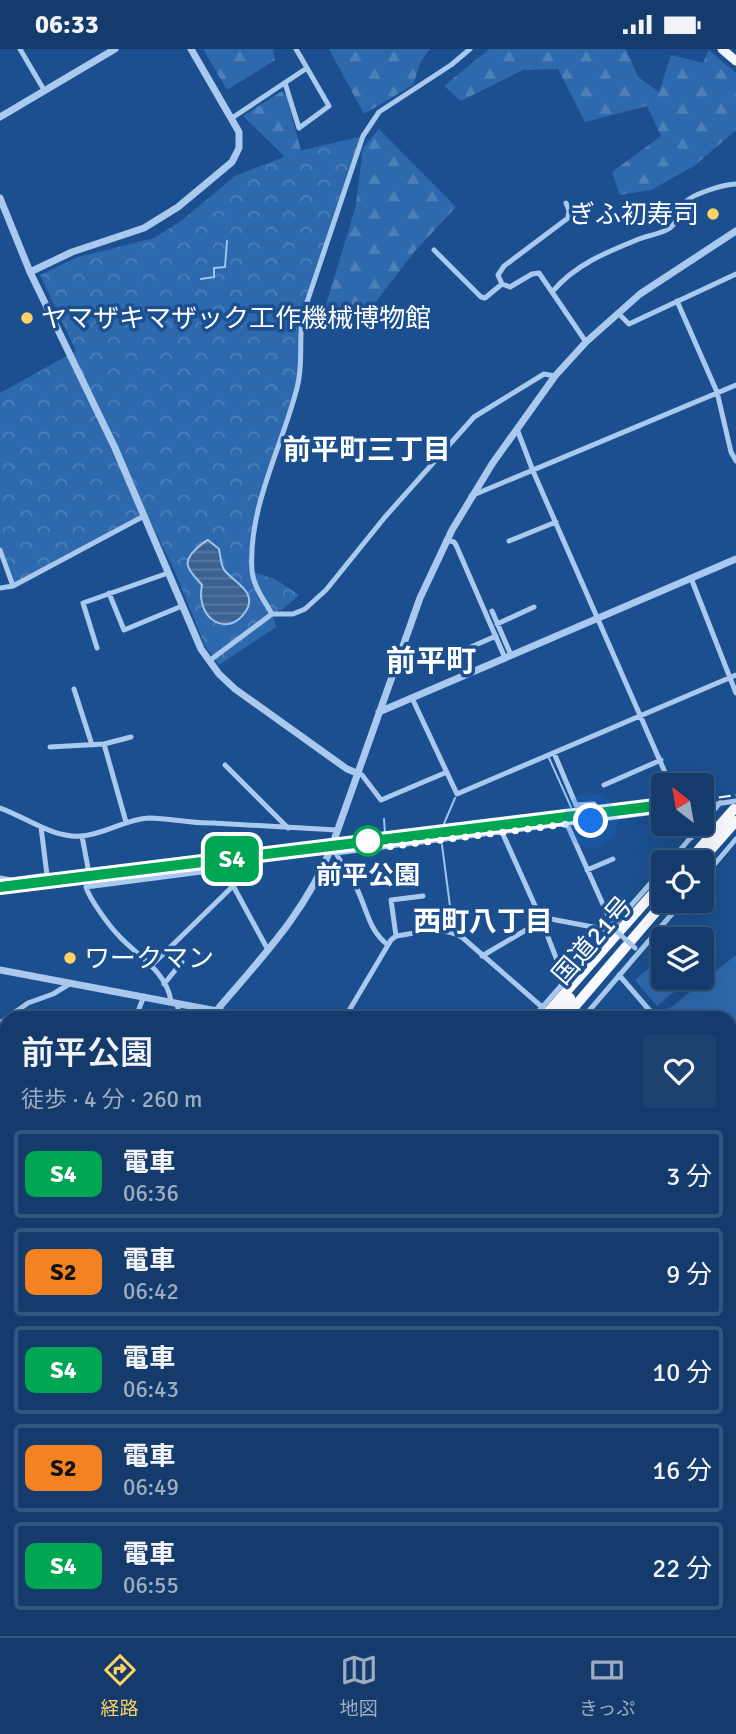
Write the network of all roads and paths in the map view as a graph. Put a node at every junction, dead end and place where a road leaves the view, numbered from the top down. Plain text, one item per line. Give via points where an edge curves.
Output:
1 (20, 49) edge
2 (115, 49) edge
3 (191, 49) edge
4 (296, 49) edge
5 (470, 49) edge
6 (722, 49) edge
7 (736, 61) edge
8 (307, 68) junction
9 (285, 83) junction
10 (44, 90) junction
11 (0, 117) edge
12 (232, 118) junction
13 (736, 184) edge
14 (0, 198) edge
15 (566, 203) dead end
16 (9, 221) junction
17 (0, 223) edge
18 (736, 231) edge
19 (434, 250) dead end
20 (30, 272) junction
21 (736, 274) edge
22 (502, 284) junction
23 (553, 291) junction
24 (677, 301) junction
25 (618, 313) junction
26 (586, 342) junction
27 (555, 376) junction
28 (736, 385) edge
29 (717, 392) junction
30 (517, 429) junction
31 (736, 461) edge
32 (533, 471) junction
33 (471, 497) junction
34 (144, 516) junction
35 (556, 522) junction
36 (446, 540) junction
37 (509, 541) dead end
38 (0, 550) edge
39 (736, 559) edge
40 (168, 573) junction
41 (691, 578) junction
42 (13, 586) junction
43 (0, 587) edge
44 (109, 593) junction
45 (182, 606) junction
46 (534, 607) dead end
47 (492, 611) dead end
48 (271, 614) junction
49 (598, 618) junction
50 (497, 624) junction
51 (496, 636) junction
52 (97, 648) dead end
53 (448, 657) dead end
54 (508, 657) junction
55 (209, 661) junction
56 (733, 676) edge
57 (74, 688) dead end
58 (736, 693) edge
59 (412, 698) junction
60 (379, 712) junction
61 (641, 715) junction
62 (131, 737) dead end
63 (104, 744) junction
64 (92, 745) junction
65 (50, 747) dead end
66 (554, 753) junction
67 (661, 760) junction
68 (225, 765) dead end
69 (447, 772) junction
70 (358, 773) junction
71 (666, 773) edge
72 (604, 785) dead end
73 (720, 803) junction
74 (594, 804) dead end
75 (714, 804) edge
76 (0, 808) edge
77 (734, 811) edge
78 (651, 813) edge
79 (126, 822) junction
80 (567, 824) junction
81 (41, 827) junction
82 (288, 828) junction
83 (337, 830) junction
84 (502, 831) junction
85 (82, 836) junction
86 (691, 838) joint
87 (736, 839) edge
88 (680, 850) edge
89 (692, 850) edge
90 (699, 850) edge
91 (711, 850) edge
92 (333, 853) junction
93 (613, 859) dead end
94 (714, 865) edge
95 (88, 868) dead end
96 (587, 870) junction
97 (0, 878) edge
98 (651, 883) edge
99 (234, 885) junction
100 (423, 895) dead end
101 (651, 896) edge
102 (651, 904) edge
103 (655, 913) edge
104 (662, 913) edge
105 (672, 913) edge
106 (540, 917) junction
107 (543, 924) junction
108 (612, 929) junction
109 (396, 936) junction
110 (388, 945) junction
111 (168, 949) junction
112 (268, 950) junction
113 (637, 950) junction
114 (482, 956) junction
115 (152, 965) junction
116 (0, 970) edge
117 (619, 975) junction
118 (565, 981) junction
119 (71, 983) junction
120 (164, 985) junction
121 (144, 996) junction
122 (174, 1002) junction
123 (542, 1007) junction
124 (217, 1010) junction
125 (17, 1011) edge
126 (138, 1011) edge
127 (178, 1011) edge
128 (222, 1011) edge
129 (349, 1011) edge
130 (539, 1011) edge
131 (549, 1011) edge
132 (559, 1011) edge
133 (571, 1011) edge
134 (580, 1011) edge
135 (589, 1011) edge
136 (650, 1011) edge

1 - 10 street
2 - 10 street
3 - 12 street
4 - 8 street
5 - 48 street via 379,112 363,136 303,314 297,389 254,533 252,572
6 - 7 main road
8 - 9 street
8 - 9 street via 329,106 299,128
9 - 12 street
10 - 11 street
12 - 20 street via 240,137 237,155 178,207 144,228 72,252
13 - 23 street via 691,197 667,230 575,268
14 - 16 street
15 - 22 street via 568,218 500,270
16 - 17 street
16 - 20 street
18 - 25 street
19 - 22 street via 481,297
20 - 34 street
21 - 24 street
22 - 23 street via 510,286 539,273
23 - 26 street
24 - 25 street via 629,324
24 - 29 street
25 - 26 street
26 - 27 street
27 - 30 street
27 - 48 street via 544,374 474,417 326,590 305,609
28 - 29 street
29 - 31 street
29 - 32 street
30 - 32 street
30 - 33 street
32 - 33 street
32 - 35 street
33 - 36 street
34 - 40 street
34 - 42 street
35 - 37 street
35 - 49 street
36 - 51 street via 454,541
36 - 60 street via 412,617
38 - 42 street
39 - 41 street
40 - 44 street
40 - 45 street
41 - 49 street
41 - 56 street
42 - 43 street
44 - 45 street via 124,630
44 - 52 street via 83,605
45 - 55 street
46 - 50 street
47 - 50 street
48 - 55 street
49 - 54 street
49 - 61 street
50 - 54 street
51 - 53 street
51 - 54 street
54 - 59 street
55 - 70 street via 243,695
56 - 58 street
56 - 61 street
57 - 64 street
59 - 60 street
59 - 69 street
60 - 70 street
61 - 66 street
61 - 67 street
62 - 63 street
63 - 64 street
63 - 79 street
64 - 65 street
66 - 69 street via 457,794
66 - 74 street via 576,805
67 - 71 street
67 - 72 street
68 - 82 street
69 - 70 street via 381,800
70 - 83 street
73 - 75 street
73 - 77 street
73 - 86 street
76 - 81 street
77 - 89 highway
77 - 90 highway
77 - 91 highway
78 - 80 street
79 - 82 street via 149,818
79 - 85 street
80 - 84 street
80 - 96 street
81 - 85 street
81 - 97 street via 47,875
82 - 83 street
83 - 92 street
84 - 92 street
84 - 106 street
85 - 95 street
86 - 88 street
87 - 94 street
92 - 110 street via 357,889 372,929
92 - 112 street via 303,907
93 - 96 street
96 - 108 street
98 - 108 street
99 - 111 street
99 - 112 street
99 - 115 street via 224,869 86,887 119,936
100 - 109 street via 391,900
101 - 131 highway
102 - 132 highway, 国道21号
103 - 133 highway, 国道21号
104 - 134 highway
105 - 113 street
106 - 107 street
106 - 108 street
107 - 114 street
107 - 118 street
108 - 113 street, bridge
108 - 118 street
109 - 110 street
109 - 114 street via 452,931
110 - 129 street
111 - 115 street
111 - 120 street via 182,962
112 - 124 street
113 - 117 street
114 - 123 street
115 - 120 street
116 - 119 street
117 - 135 street
117 - 136 street
118 - 123 street
119 - 121 street
119 - 125 street
120 - 122 street
121 - 122 street
121 - 126 street
122 - 124 street
122 - 127 street
123 - 130 street
124 - 128 street

